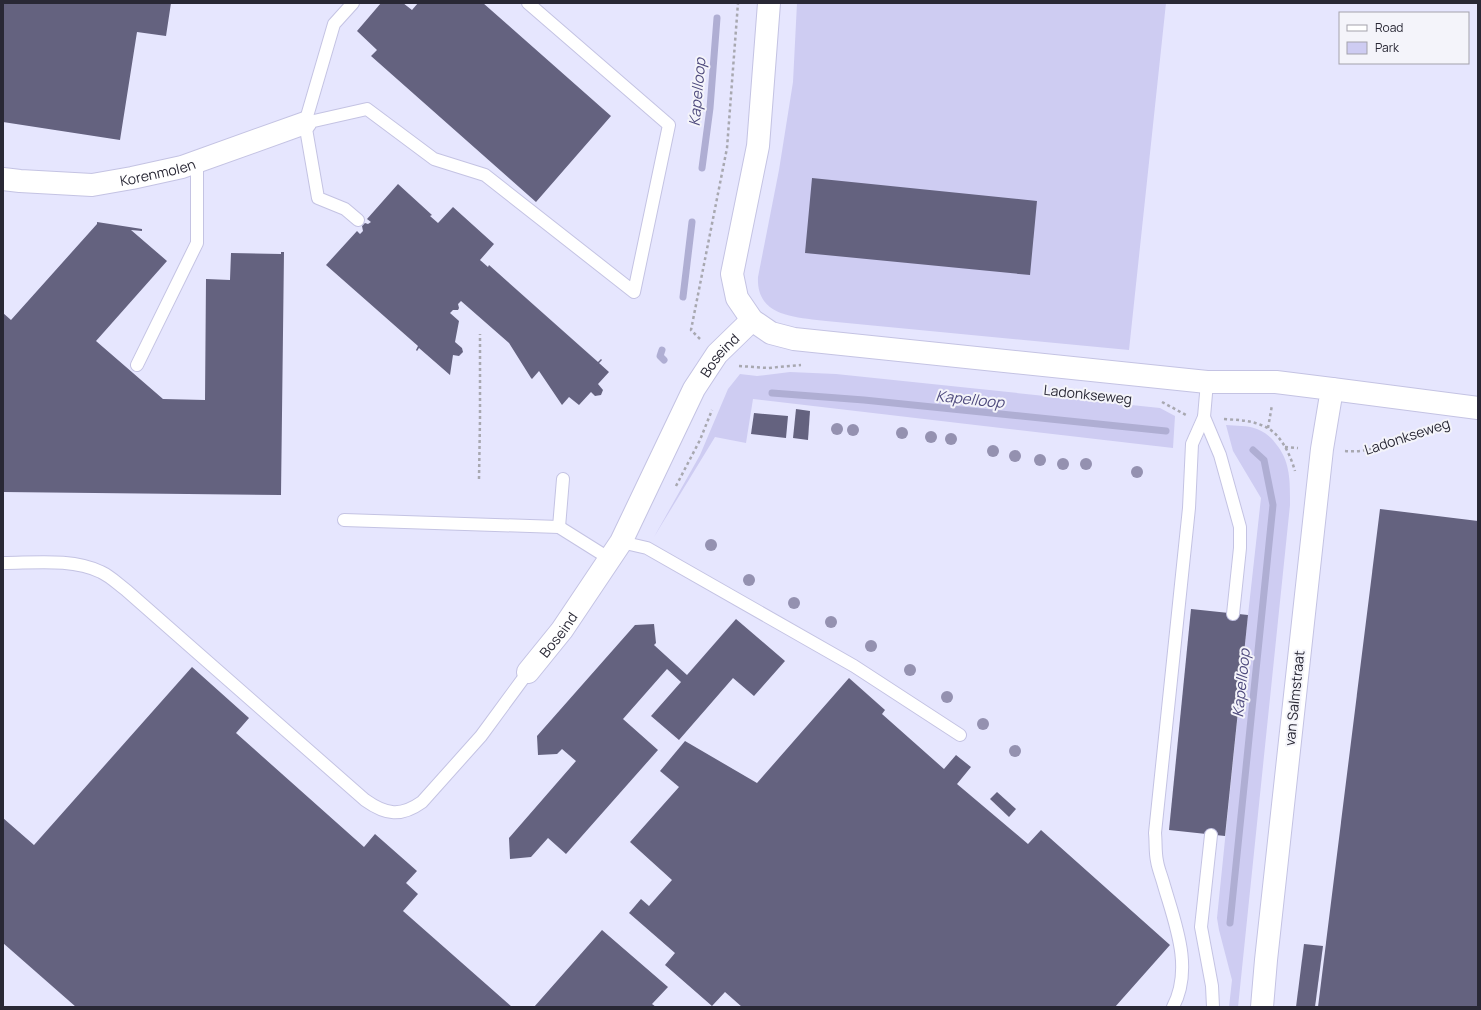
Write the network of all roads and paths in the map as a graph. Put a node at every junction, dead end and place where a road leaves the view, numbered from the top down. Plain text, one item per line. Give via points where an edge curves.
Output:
1 (353, 3) edge
2 (528, 3) edge
3 (738, 3) edge
4 (769, 3) edge
5 (305, 123) junction
6 (197, 162) junction
7 (3, 179) edge
8 (358, 220) dead end
9 (752, 320) junction
10 (480, 334) dead end
11 (717, 354) junction
12 (137, 365) dead end
13 (808, 365) dead end
14 (740, 366) junction
15 (735, 372) dead end
16 (1207, 382) junction
17 (1332, 389) junction
18 (1154, 401) dead end
19 (715, 404) dead end
20 (1478, 408) edge
21 (1204, 417) junction
22 (1441, 424) dead end
23 (1322, 449) junction
24 (479, 479) dead end
25 (563, 479) dead end
26 (675, 489) dead end
27 (344, 520) dead end
28 (559, 527) junction
29 (616, 550) junction
30 (3, 563) edge
31 (1233, 614) dead end
32 (528, 672) joint
33 (960, 735) dead end
34 (1211, 834) dead end
35 (1173, 1007) edge
36 (1212, 1007) edge
37 (1262, 1007) edge

1 - 5 lane via 334,24
2 - 5 lane via 668,126 634,292 485,175 434,159 367,109
3 - 11 path via 727,148 691,330
4 - 9 street via 758,146 732,274 737,298
5 - 6 street, Korenmolen
5 - 8 lane via 318,198 345,209
6 - 7 street, Korenmolen via 92,185
6 - 12 lane via 197,243
9 - 11 street, Boseind
9 - 16 street, Ladonkseweg via 771,333 794,339
10 - 24 path
11 - 14 path
11 - 29 street, Boseind via 694,390
13 - 14 path via 768,368
14 - 15 path
16 - 17 street, Ladonkseweg via 1276,382
16 - 21 lane
17 - 20 street, Ladonkseweg
17 - 23 street, van Salmstraat
18 - 21 path, Ladonkseweg via 1162,402 1186,416
19 - 26 path
21 - 23 path, Ladonkseweg via 1262,425 1273,432 1284,447
21 - 31 lane via 1220,455 1240,527
21 - 35 lane via 1192,444 1189,508 1155,833 1157,861 1182,954 1182,976 1178,999
22 - 23 path, Ladonkseweg via 1369,450 1355,452
23 - 37 street, van Salmstraat
25 - 28 lane
27 - 28 lane
28 - 29 lane
29 - 32 street, Boseind via 562,630
29 - 33 lane via 647,548 854,666
30 - 32 lane via 76,565 101,572 112,579 366,800 387,812 411,810 422,802 481,736
34 - 36 lane via 1201,927 1212,986

